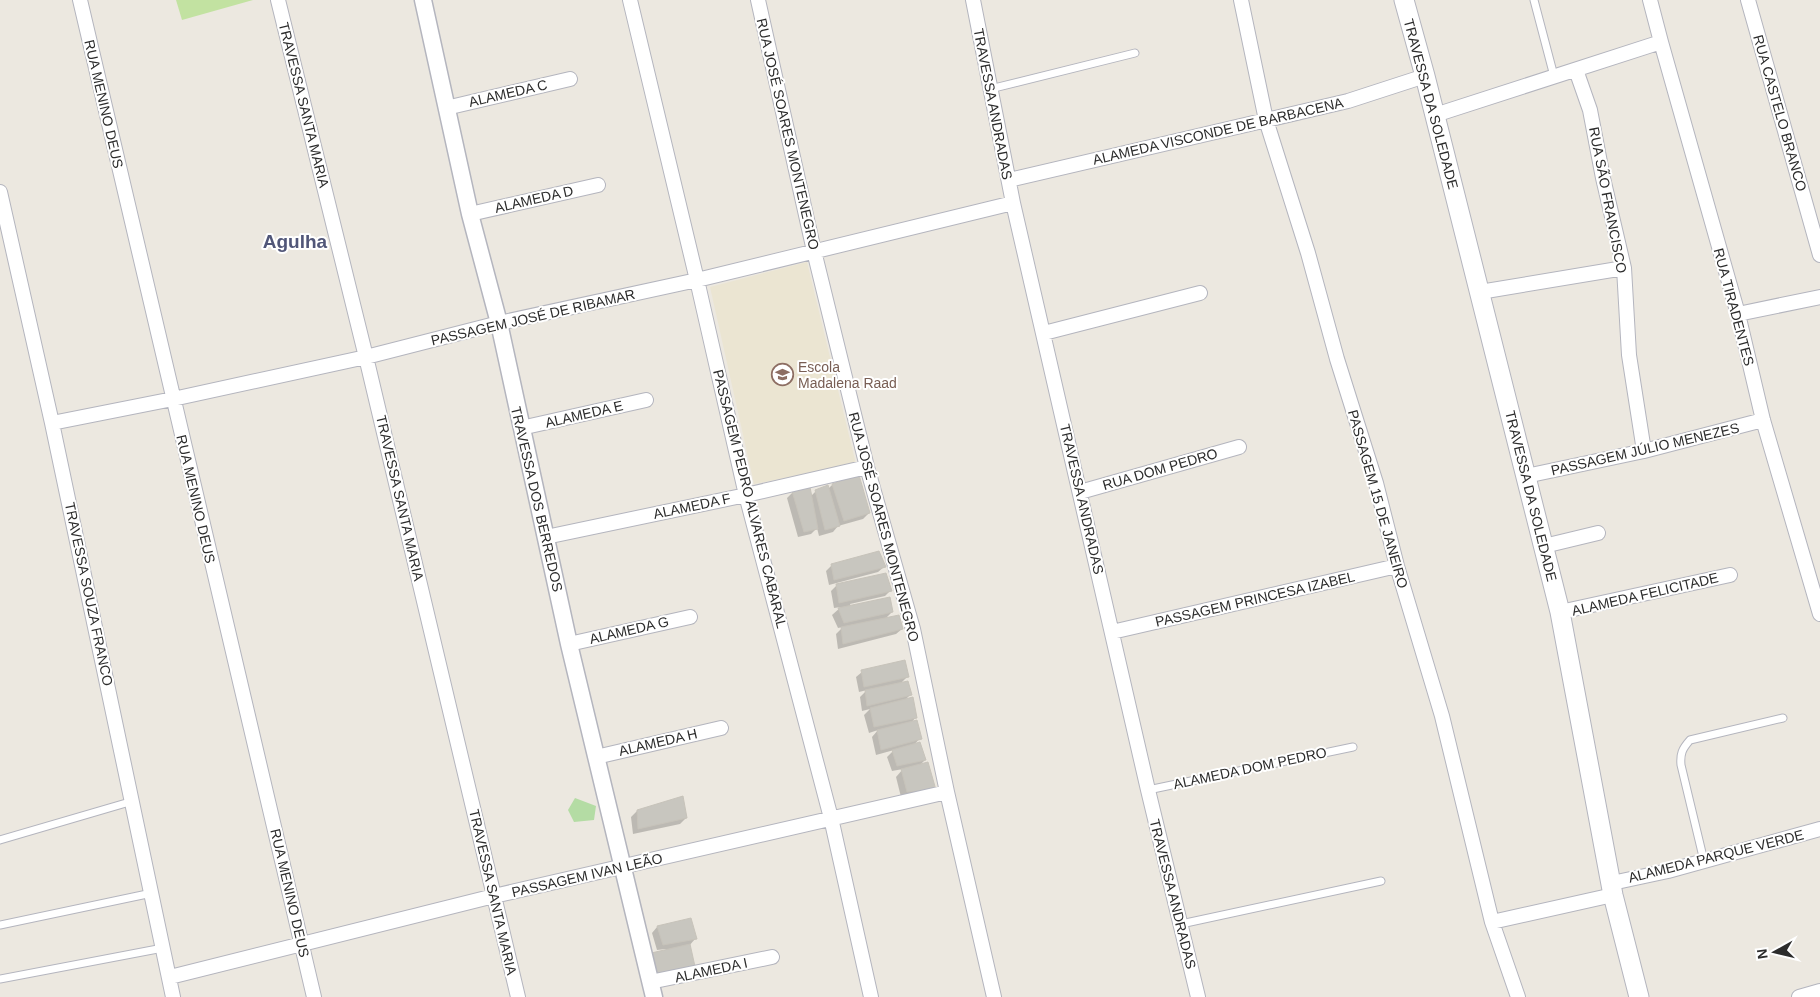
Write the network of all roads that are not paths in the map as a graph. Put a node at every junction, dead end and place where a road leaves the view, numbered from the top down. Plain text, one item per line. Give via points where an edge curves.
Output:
1 (80, 0) edge
2 (278, 0) edge
3 (423, 0) edge
4 (630, 0) edge
5 (758, 0) edge
6 (973, 0) edge
7 (1241, 0) edge
8 (1404, 0) edge
9 (1534, 0) edge
10 (1650, 0) edge
11 (1748, 0) edge
12 (1660, 42) junction
13 (1135, 53) dead end
14 (1576, 70) junction
15 (1425, 76) junction
16 (1554, 76) junction
17 (570, 79) dead end
18 (990, 89) junction
19 (446, 108) junction
20 (1435, 115) junction
21 (1266, 120) junction
22 (1009, 180) junction
23 (598, 185) dead end
24 (0, 192) edge
25 (1013, 203) junction
26 (470, 214) junction
27 (814, 250) junction
28 (1820, 255) edge
29 (1624, 268) junction
30 (697, 280) junction
31 (1480, 292) junction
32 (1200, 293) dead end
33 (1820, 297) edge
34 (1738, 314) junction
35 (499, 323) junction
36 (1044, 333) junction
37 (366, 357) junction
38 (173, 400) junction
39 (646, 400) dead end
40 (1763, 420) junction
41 (52, 423) junction
42 (521, 428) junction
43 (1239, 447) dead end
44 (1644, 451) junction
45 (867, 467) junction
46 (1526, 476) junction
47 (1080, 492) junction
48 (746, 495) junction
49 (1598, 534) dead end
50 (546, 537) junction
51 (1544, 546) junction
52 (1397, 566) junction
53 (1730, 575) dead end
54 (1560, 612) junction
55 (1820, 614) edge
56 (690, 617) dead end
57 (1112, 632) junction
58 (569, 644) junction
59 (1783, 718) dead end
60 (720, 728) dead end
61 (1353, 747) dead end
62 (596, 757) junction
63 (1148, 790) junction
64 (947, 792) junction
65 (133, 801) junction
66 (831, 818) junction
67 (1820, 829) edge
68 (0, 840) edge
69 (1704, 861) junction
70 (623, 866) junction
71 (1381, 881) dead end
72 (1613, 889) junction
73 (152, 893) junction
74 (494, 896) junction
75 (1492, 922) junction
76 (1181, 924) junction
77 (0, 925) edge
78 (302, 944) junction
79 (164, 948) junction
80 (772, 957) dead end
81 (170, 977) junction
82 (0, 979) edge
83 (652, 990) edge
84 (1820, 991) edge
85 (173, 997) edge
86 (314, 997) edge
87 (518, 997) edge
88 (871, 997) edge
89 (994, 997) edge
90 (1198, 997) edge
91 (1518, 997) edge
92 (1639, 997) edge
93 (1799, 997) edge

1 - 38 street, RUA MENINO DEUS
2 - 37 street, TRAVESSA SANTA MARIA
3 - 19 street, TRAVESSA DOS BERREDOS
4 - 30 street, PASSAGEM PEDRO ALVARES CABARAL
5 - 27 street, RUA JOSÉ SOARES MONTENEGRO
6 - 18 street, TRAVESSA ANDRADAS
7 - 21 street, PASSAGEM 15 DE JANEIRO
8 - 15 main road, TRAVESSA DA SOLEDADE
9 - 16 lane
10 - 12 street, RUA TIRADENTES
11 - 28 street, RUA CASTELO BRANCO
12 - 14 street
12 - 34 street, RUA TIRADENTES
13 - 18 lane
14 - 16 street
14 - 29 street, RUA SÃO FRANCISCO via 1590,110
15 - 20 main road, TRAVESSA DA SOLEDADE
15 - 21 street, ALAMEDA VISCONDE DE BARBACENA via 1348,101
16 - 20 street
17 - 19 street, ALAMEDA C
18 - 22 street, TRAVESSA ANDRADAS
19 - 26 street, TRAVESSA DOS BERREDOS
20 - 31 main road, TRAVESSA DA SOLEDADE
21 - 22 street, ALAMEDA VISCONDE DE BARBACENA
21 - 52 street, PASSAGEM 15 DE JANEIRO via 1376,483
22 - 25 street, TRAVESSA ANDRADAS
23 - 26 street, ALAMEDA D
24 - 41 street, TRAVESSA SOUZA FRANCO
25 - 27 street, PASSAGEM JOSÉ DE RIBAMAR
25 - 36 street, TRAVESSA ANDRADAS
26 - 35 street, TRAVESSA DOS BERREDOS
27 - 30 street, PASSAGEM JOSÉ DE RIBAMAR
27 - 45 street, RUA JOSÉ SOARES MONTENEGRO
29 - 31 street
29 - 44 street, RUA SÃO FRANCISCO via 1629,356
30 - 35 street, PASSAGEM JOSÉ DE RIBAMAR
30 - 48 street, PASSAGEM PEDRO ALVARES CABARAL
31 - 46 main road, TRAVESSA DA SOLEDADE
32 - 36 street
33 - 34 street
34 - 40 street, RUA TIRADENTES
35 - 37 street, PASSAGEM JOSÉ DE RIBAMAR
35 - 42 street, TRAVESSA DOS BERREDOS
36 - 47 street, TRAVESSA ANDRADAS
37 - 38 street, PASSAGEM JOSÉ DE RIBAMAR
37 - 74 street, TRAVESSA SANTA MARIA
38 - 41 street, PASSAGEM JOSÉ DE RIBAMAR
38 - 78 street, RUA MENINO DEUS
39 - 42 street, ALAMEDA E
40 - 44 street, PASSAGEM JÚLIO MENEZES
40 - 55 street, RUA TIRADENTES
41 - 65 street, TRAVESSA SOUZA FRANCO
42 - 50 street, TRAVESSA DOS BERREDOS
43 - 47 street, RUA DOM PEDRO
44 - 46 street, PASSAGEM JÚLIO MENEZES
45 - 48 street, ALAMEDA F
45 - 64 street, RUA JOSÉ SOARES MONTENEGRO via 912,629
46 - 51 main road, TRAVESSA DA SOLEDADE
47 - 57 street, TRAVESSA ANDRADAS
48 - 50 street, ALAMEDA F
48 - 66 street, PASSAGEM PEDRO ALVARES CABARAL
49 - 51 street
50 - 58 street, TRAVESSA DOS BERREDOS
51 - 54 main road, TRAVESSA DA SOLEDADE
52 - 57 street, PASSAGEM PRINCESA IZABEL
52 - 75 street, PASSAGEM 15 DE JANEIRO via 1442,716
53 - 54 street, ALAMEDA FELICITADE
54 - 72 main road, TRAVESSA DA SOLEDADE
56 - 58 street, ALAMEDA G
57 - 63 street, TRAVESSA ANDRADAS
58 - 62 street, TRAVESSA DOS BERREDOS
59 - 69 lane via 1690,740 1683,748 1680,754 1682,765
60 - 62 street, ALAMEDA H
61 - 63 lane, ALAMEDA DOM PEDRO
62 - 70 street, TRAVESSA DOS BERREDOS
63 - 76 street, TRAVESSA ANDRADAS
64 - 66 street, PASSAGEM IVAN LEÃO
64 - 89 street, RUA JOSÉ SOARES MONTENEGRO
65 - 68 lane
65 - 73 street, TRAVESSA SOUZA FRANCO
66 - 70 street, PASSAGEM IVAN LEÃO
66 - 88 street, PASSAGEM PEDRO ALVARES CABARAL
67 - 69 street, ALAMEDA PARQUE VERDE
69 - 72 street, ALAMEDA PARQUE VERDE
70 - 74 street, PASSAGEM IVAN LEÃO
70 - 83 street, TRAVESSA DOS BERREDOS
71 - 76 lane
72 - 75 street, ALAMEDA PARQUE VERDE
72 - 92 main road, TRAVESSA DA SOLEDADE
73 - 77 lane
73 - 79 street, TRAVESSA SOUZA FRANCO
74 - 78 street, PASSAGEM IVAN LEÃO
74 - 87 street, TRAVESSA SANTA MARIA
75 - 91 street, PASSAGEM 15 DE JANEIRO
76 - 90 street, TRAVESSA ANDRADAS
78 - 81 street, PASSAGEM IVAN LEÃO
78 - 86 street, RUA MENINO DEUS
79 - 81 street, TRAVESSA SOUZA FRANCO
79 - 82 lane
80 - 83 street, ALAMEDA I
81 - 85 street, TRAVESSA SOUZA FRANCO
84 - 93 street

